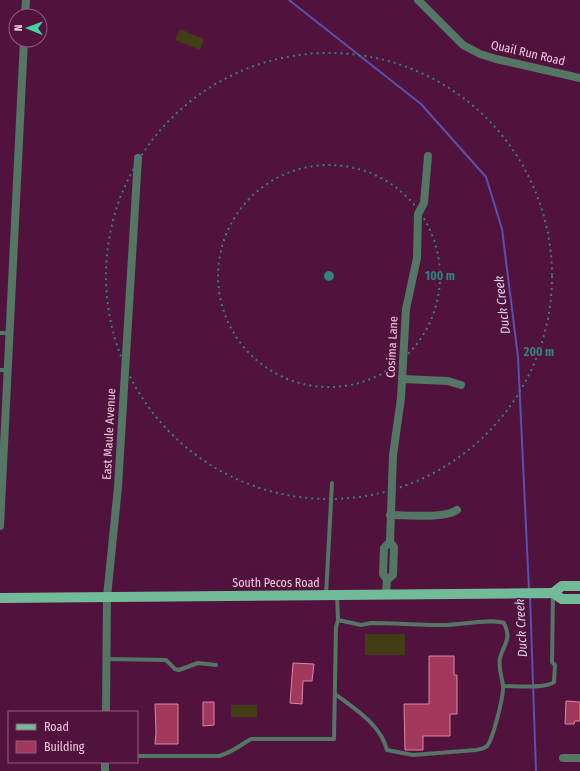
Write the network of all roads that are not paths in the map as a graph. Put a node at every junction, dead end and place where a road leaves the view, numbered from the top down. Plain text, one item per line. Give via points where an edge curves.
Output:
1 (418, 0) edge
2 (24, 48) edge
3 (580, 78) edge
4 (428, 156) dead end
5 (138, 158) dead end
6 (9, 333) junction
7 (0, 334) edge
8 (4, 370) edge
9 (402, 379) junction
10 (461, 385) dead end
11 (2, 446) edge
12 (1, 482) edge
13 (332, 483) dead end
14 (457, 510) dead end
15 (390, 515) junction
16 (0, 526) edge
17 (390, 542) junction
18 (384, 558) junction
19 (393, 558) junction
20 (387, 580) junction
21 (580, 586) edge
22 (551, 592) junction
23 (386, 594) junction
24 (326, 595) junction
25 (337, 595) junction
26 (107, 597) junction
27 (0, 598) edge
28 (580, 599) edge
29 (338, 620) junction
30 (106, 659) junction
31 (216, 666) dead end
32 (503, 686) junction
33 (335, 694) junction
34 (106, 711) edge
35 (138, 756) edge
36 (563, 758) dead end
37 (580, 758) edge

1 - 3 street, Quail Run Road via 463,45 480,54
2 - 6 street
4 - 9 street, Cosima Lane via 424,203 418,214 417,258 406,309
5 - 26 street, East Maule Avenue via 118,487
6 - 7 lane
6 - 8 street
8 - 11 street
9 - 10 street via 448,381
9 - 15 street, Cosima Lane via 393,454
11 - 12 street
12 - 16 street
13 - 24 lane
14 - 15 street via 444,516
15 - 17 street, Cosima Lane
17 - 18 street, Cosima Lane via 384,548
17 - 19 street, Cosima Lane via 394,547
18 - 19 lane
18 - 20 street, Cosima Lane via 383,574
19 - 20 street, Cosima Lane via 393,575
20 - 23 street, Cosima Lane
21 - 22 main road via 562,586
22 - 23 main road, South Pecos Road
22 - 28 main road, South Pecos Road via 562,599
22 - 32 lane via 554,682 541,686
23 - 25 main road, South Pecos Road
24 - 25 main road, South Pecos Road
24 - 26 main road, South Pecos Road
25 - 29 lane
26 - 27 main road, South Pecos Road
26 - 30 street, East Maule Avenue
29 - 32 lane via 362,625 370,623 440,626 497,620 504,623 508,631 507,642 500,658 499,672
29 - 33 lane
30 - 31 lane via 166,660 179,670 198,663
30 - 34 street, East Maule Avenue
32 - 33 lane via 491,741 486,748 413,755 387,750 379,731
33 - 35 lane via 334,739 251,739 231,753 219,756
36 - 37 street

